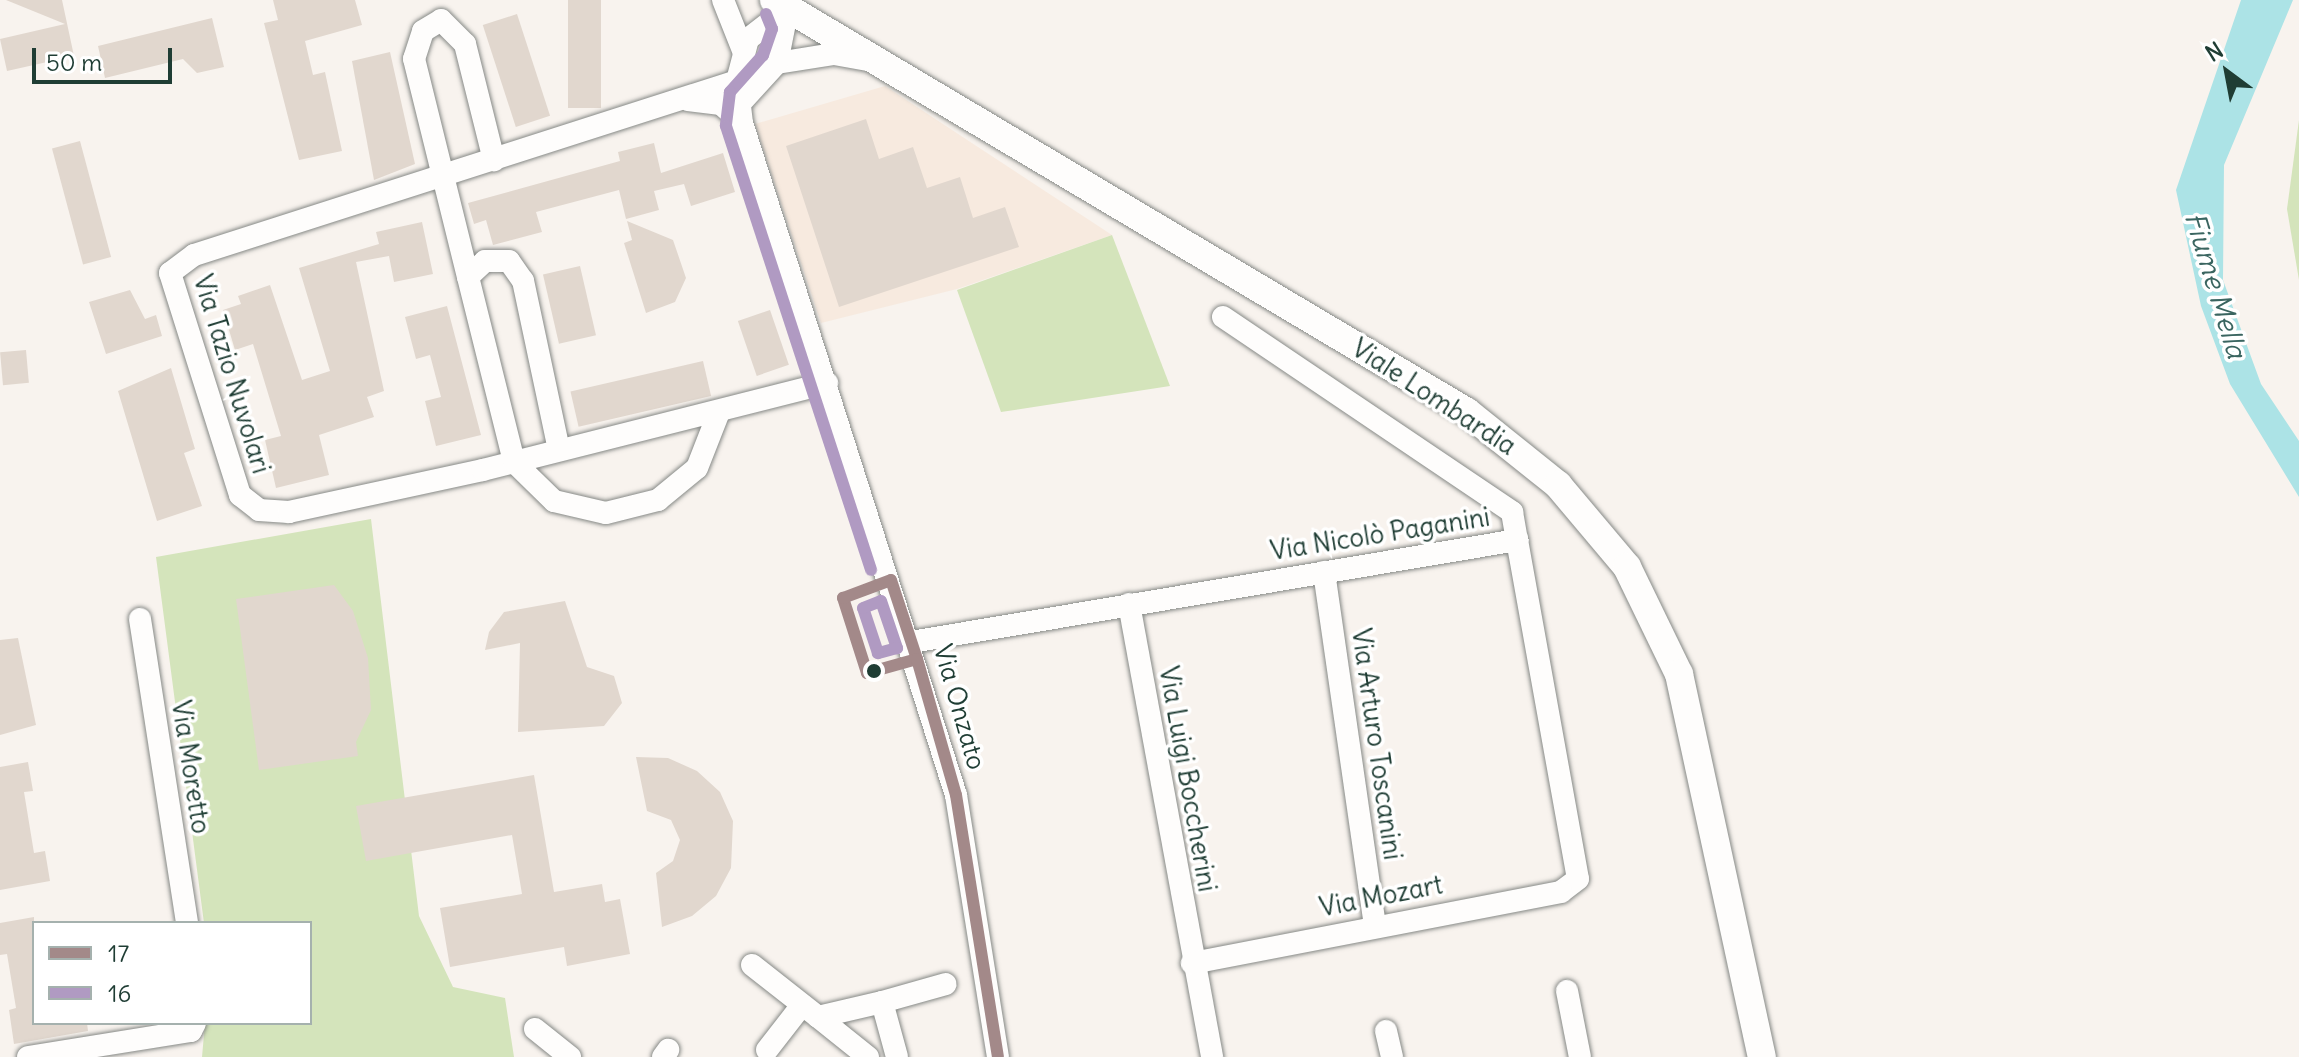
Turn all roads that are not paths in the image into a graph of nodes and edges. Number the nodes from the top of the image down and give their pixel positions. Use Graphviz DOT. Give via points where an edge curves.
graph roads {
  1 [pos="723,0"];
  2 [pos="781,4"];
  3 [pos="744,53"];
  4 [pos="877,61"];
  5 [pos="777,63"];
  6 [pos="740,90"];
  7 [pos="687,100"];
  8 [pos="742,123"];
  9 [pos="494,160"];
  10 [pos="443,176"];
  11 [pos="468,277"];
  12 [pos="1223,317"];
  13 [pos="827,383"];
  14 [pos="719,412"];
  15 [pos="559,450"];
  16 [pos="514,462"];
  17 [pos="1517,540"];
  18 [pos="1324,572"];
  19 [pos="1129,604"];
  20 [pos="140,619"];
  21 [pos="911,642"];
  22 [pos="1578,879"];
  23 [pos="187,921"];
  24 [pos="1375,925"];
  25 [pos="1192,963"];
  26 [pos="752,965"];
  27 [pos="946,984"];
  28 [pos="1567,991"];
  29 [pos="882,1002"];
  30 [pos="810,1011"];
  31 [pos="194,1025"];
  32 [pos="535,1029"];
  33 [pos="1386,1031"];
  34 [pos="767,1050"];
  35 [pos="28,1057"];
  36 [pos="570,1057"];
  37 [pos="868,1057"];
  38 [pos="897,1057"];
  39 [pos="998,1057"];
  40 [pos="1212,1057"];
  41 [pos="1392,1057"];
  42 [pos="1580,1057"];
  43 [pos="1762,1057"];
  1 -- 3 [label="street"];
  2 -- 3 [label="street" via="748,39"];
  2 -- 4 [label="street, Viale Lombardia"];
  2 -- 5 [label="street"];
  3 -- 6 [label="street"];
  4 -- 5 [label="street" via="834,54"];
  4 -- 43 [label="street, Viale Lombardia" via="1467,412 1547,475 1596,527 1645,600 1679,674"];
  5 -- 6 [label="street"];
  6 -- 7 [label="street, Via Tazio Nuvolari"];
  6 -- 8 [label="street"];
  7 -- 8 [label="street" via="721,104"];
  7 -- 9 [label="street, Via Tazio Nuvolari"];
  8 -- 13 [label="street, Via Onzato"];
  9 -- 10 [label="street, Via Tazio Nuvolari"];
  9 -- 10 [label="street" via="465,44 441,20 423,31 414,59"];
  10 -- 11 [label="street"];
  10 -- 16 [label="street, Via Tazio Nuvolari" via="194,255 170,273 240,495 259,510 289,512"];
  11 -- 15 [label="street" via="485,261 509,261 523,281"];
  11 -- 16 [label="street"];
  12 -- 17 [label="street" via="1512,512"];
  13 -- 14 [label="street, Via Tazio Nuvolari"];
  13 -- 21 [label="street, Via Onzato"];
  14 -- 15 [label="street, Via Tazio Nuvolari"];
  14 -- 16 [label="street" via="697,468 658,500 606,513 554,501"];
  15 -- 16 [label="street, Via Tazio Nuvolari"];
  17 -- 18 [label="street, Via Nicolò Paganini"];
  17 -- 22 [label="street, Via Nicolò Paganini"];
  18 -- 19 [label="street, Via Nicolò Paganini"];
  18 -- 24 [label="street, Via Arturo Toscanini"];
  19 -- 21 [label="street, Via Nicolò Paganini"];
  19 -- 25 [label="street, Via Luigi Boccherini"];
  20 -- 23 [label="street, Via Moretto"];
  21 -- 39 [label="street, Via Onzato" via="956,795"];
  22 -- 24 [label="street, Via Mozart" via="1561,892"];
  24 -- 25 [label="street, Via Mozart"];
  25 -- 40 [label="street, Via Luigi Boccherini"];
  26 -- 30 [label="street"];
  27 -- 29 [label="street"];
  28 -- 42 [label="street"];
  29 -- 30 [label="street"];
  29 -- 38 [label="street"];
  30 -- 34 [label="street"];
  30 -- 37 [label="street"];
  31 -- 35 [label="street" via="191,1031"];
  32 -- 36 [label="street"];
  33 -- 41 [label="street"];
}
